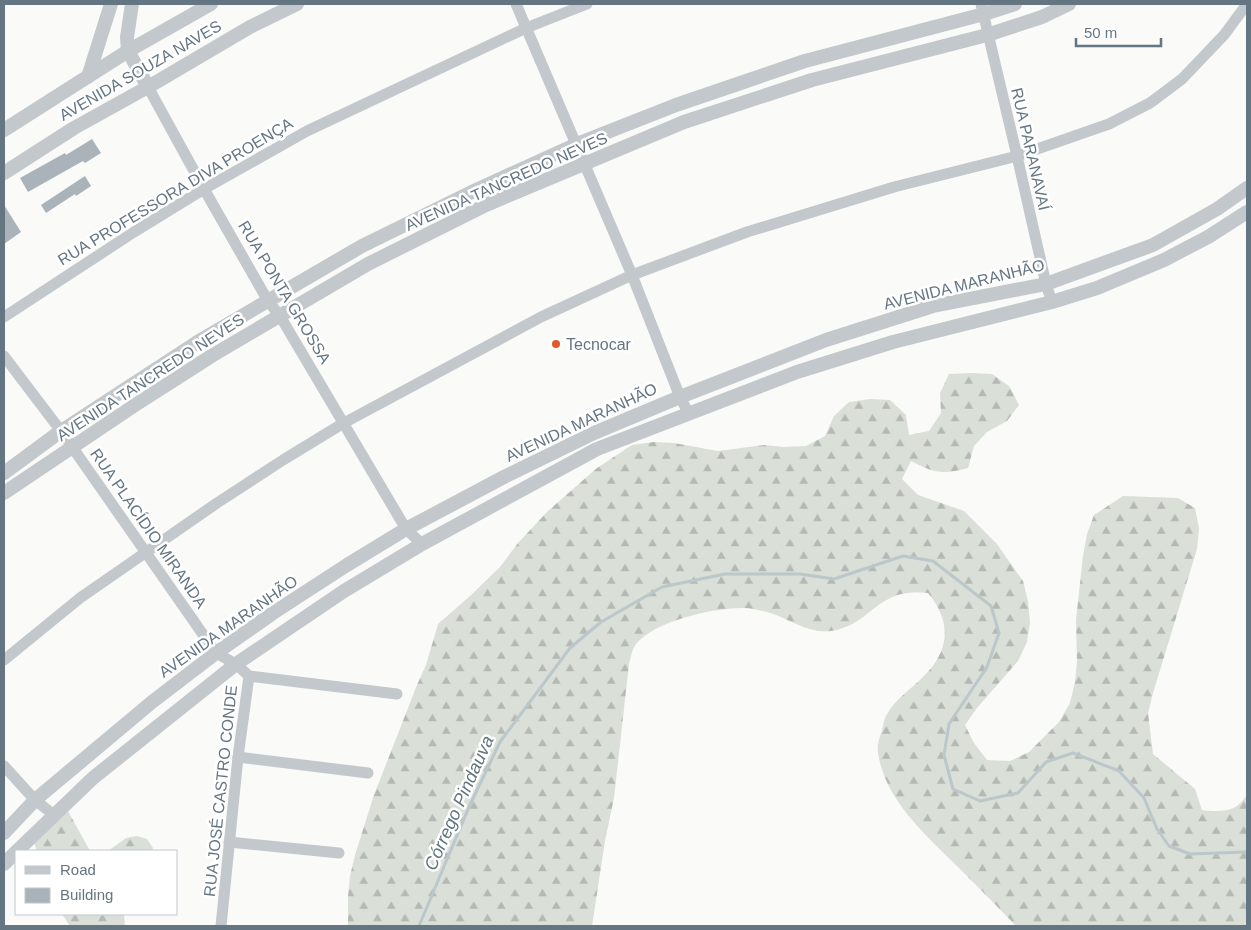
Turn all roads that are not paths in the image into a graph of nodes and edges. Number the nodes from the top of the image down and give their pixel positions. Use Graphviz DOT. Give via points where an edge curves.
graph roads {
  1 [pos="111,4"];
  2 [pos="132,4"];
  3 [pos="210,4"];
  4 [pos="297,4"];
  5 [pos="516,4"];
  6 [pos="587,4"];
  7 [pos="1015,4"];
  8 [pos="1069,4"];
  9 [pos="1247,4"];
  10 [pos="982,9"];
  11 [pos="526,28"];
  12 [pos="987,35"];
  13 [pos="128,51"];
  14 [pos="88,77"];
  15 [pos="148,87"];
  16 [pos="4,130"];
  17 [pos="577,144"];
  18 [pos="1017,156"];
  19 [pos="586,164"];
  20 [pos="4,173"];
  21 [pos="1247,188"];
  22 [pos="204,190"];
  23 [pos="1247,212"];
  24 [pos="632,275"];
  25 [pos="1046,284"];
  26 [pos="268,301"];
  27 [pos="1052,302"];
  28 [pos="280,316"];
  29 [pos="4,317"];
  30 [pos="4,356"];
  31 [pos="680,397"];
  32 [pos="689,414"];
  33 [pos="342,424"];
  34 [pos="61,431"];
  35 [pos="73,447"];
  36 [pos="4,473"];
  37 [pos="4,493"];
  38 [pos="406,529"];
  39 [pos="422,544"];
  40 [pos="144,552"];
  41 [pos="216,653"];
  42 [pos="4,660"];
  43 [pos="236,664"];
  44 [pos="249,676"];
  45 [pos="397,694"];
  46 [pos="238,757"];
  47 [pos="4,766"];
  48 [pos="368,774"];
  49 [pos="36,800"];
  50 [pos="54,815"];
  51 [pos="4,832"];
  52 [pos="229,842"];
  53 [pos="18,850"];
  54 [pos="340,852"];
  55 [pos="15,853"];
  56 [pos="4,864"];
  57 [pos="221,926"];
  58 [pos="227,926"];
  1 -- 14 [label="street"];
  2 -- 13 [label="street"];
  3 -- 13 [label="street, AVENIDA SOUZA NAVES"];
  4 -- 15 [label="street, AVENIDA SOUZA NAVES" via="250,27"];
  5 -- 11 [label="street"];
  6 -- 11 [label="street, RUA PROFESSORA DIVA PROENÇA"];
  7 -- 10 [label="street, AVENIDA TANCREDO NEVES"];
  8 -- 12 [label="street, AVENIDA TANCREDO NEVES" via="1042,18"];
  9 -- 18 [label="street" via="1224,35 1182,79 1150,103 1109,124"];
  10 -- 12 [label="street, RUA PARANAVAÍ"];
  10 -- 17 [label="street, AVENIDA TANCREDO NEVES" via="805,62 676,105"];
  11 -- 17 [label="street"];
  11 -- 22 [label="street, RUA PROFESSORA DIVA PROENÇA" via="307,131"];
  12 -- 18 [label="street, RUA PARANAVAÍ"];
  12 -- 19 [label="street, AVENIDA TANCREDO NEVES" via="812,80 684,122"];
  13 -- 14 [label="street, AVENIDA SOUZA NAVES"];
  13 -- 15 [label="street, RUA PONTA GROSSA"];
  14 -- 16 [label="street, AVENIDA SOUZA NAVES"];
  15 -- 20 [label="street, AVENIDA SOUZA NAVES" via="74,128"];
  15 -- 22 [label="street, RUA PONTA GROSSA"];
  17 -- 19 [label="street"];
  17 -- 26 [label="street, AVENIDA TANCREDO NEVES" via="362,246"];
  18 -- 24 [label="street" via="894,187 747,232"];
  18 -- 25 [label="street, RUA PARANAVAÍ"];
  19 -- 24 [label="street"];
  19 -- 28 [label="street, AVENIDA TANCREDO NEVES" via="486,206 368,264"];
  21 -- 25 [label="street, AVENIDA MARANHÃO" via="1153,245"];
  22 -- 26 [label="street, RUA PONTA GROSSA"];
  22 -- 29 [label="street, RUA PROFESSORA DIVA PROENÇA" via="73,270"];
  23 -- 27 [label="street, AVENIDA MARANHÃO" via="1164,260 1098,288"];
  24 -- 31 [label="street"];
  24 -- 33 [label="street" via="541,317"];
  25 -- 27 [label="street, RUA PARANAVAÍ"];
  25 -- 31 [label="street, AVENIDA MARANHÃO" via="924,309 826,340"];
  26 -- 28 [label="street, RUA PONTA GROSSA"];
  26 -- 34 [label="street, AVENIDA TANCREDO NEVES" via="199,341"];
  27 -- 32 [label="street, AVENIDA MARANHÃO" via="893,342 797,372"];
  28 -- 33 [label="street, RUA PONTA GROSSA"];
  28 -- 35 [label="street, AVENIDA TANCREDO NEVES" via="213,355"];
  30 -- 34 [label="street, RUA PLACÍDIO MIRANDA"];
  31 -- 32 [label="street"];
  31 -- 38 [label="street, AVENIDA MARANHÃO" via="594,432"];
  32 -- 39 [label="street, AVENIDA MARANHÃO" via="597,449"];
  33 -- 38 [label="street, RUA PONTA GROSSA"];
  33 -- 40 [label="street"];
  34 -- 35 [label="street, RUA PLACÍDIO MIRANDA"];
  34 -- 36 [label="street, AVENIDA TANCREDO NEVES"];
  35 -- 37 [label="street, AVENIDA TANCREDO NEVES"];
  35 -- 40 [label="street, RUA PLACÍDIO MIRANDA"];
  38 -- 39 [label="street, RUA PONTA GROSSA"];
  38 -- 41 [label="street, AVENIDA MARANHÃO"];
  39 -- 43 [label="street, AVENIDA MARANHÃO" via="344,591"];
  40 -- 41 [label="street, RUA PLACÍDIO MIRANDA"];
  40 -- 42 [label="street" via="80,598"];
  41 -- 43 [label="street, RUA PLACÍDIO MIRANDA"];
  41 -- 49 [label="street, AVENIDA MARANHÃO" via="152,702"];
  43 -- 44 [label="street, RUA JOSÉ CASTRO CONDE"];
  43 -- 50 [label="street, AVENIDA MARANHÃO" via="93,778"];
  44 -- 45 [label="street"];
  44 -- 46 [label="street, RUA JOSÉ CASTRO CONDE"];
  46 -- 48 [label="street"];
  46 -- 52 [label="street, RUA JOSÉ CASTRO CONDE"];
  47 -- 49 [label="street"];
  49 -- 50 [label="street"];
  49 -- 51 [label="street, AVENIDA MARANHÃO"];
  50 -- 53 [label="street, AVENIDA MARANHÃO"];
  52 -- 54 [label="street"];
  52 -- 57 [label="street, RUA JOSÉ CASTRO CONDE"];
  55 -- 56 [label="street, AVENIDA MARANHÃO"];
  57 -- 58 [label="street"];
}
